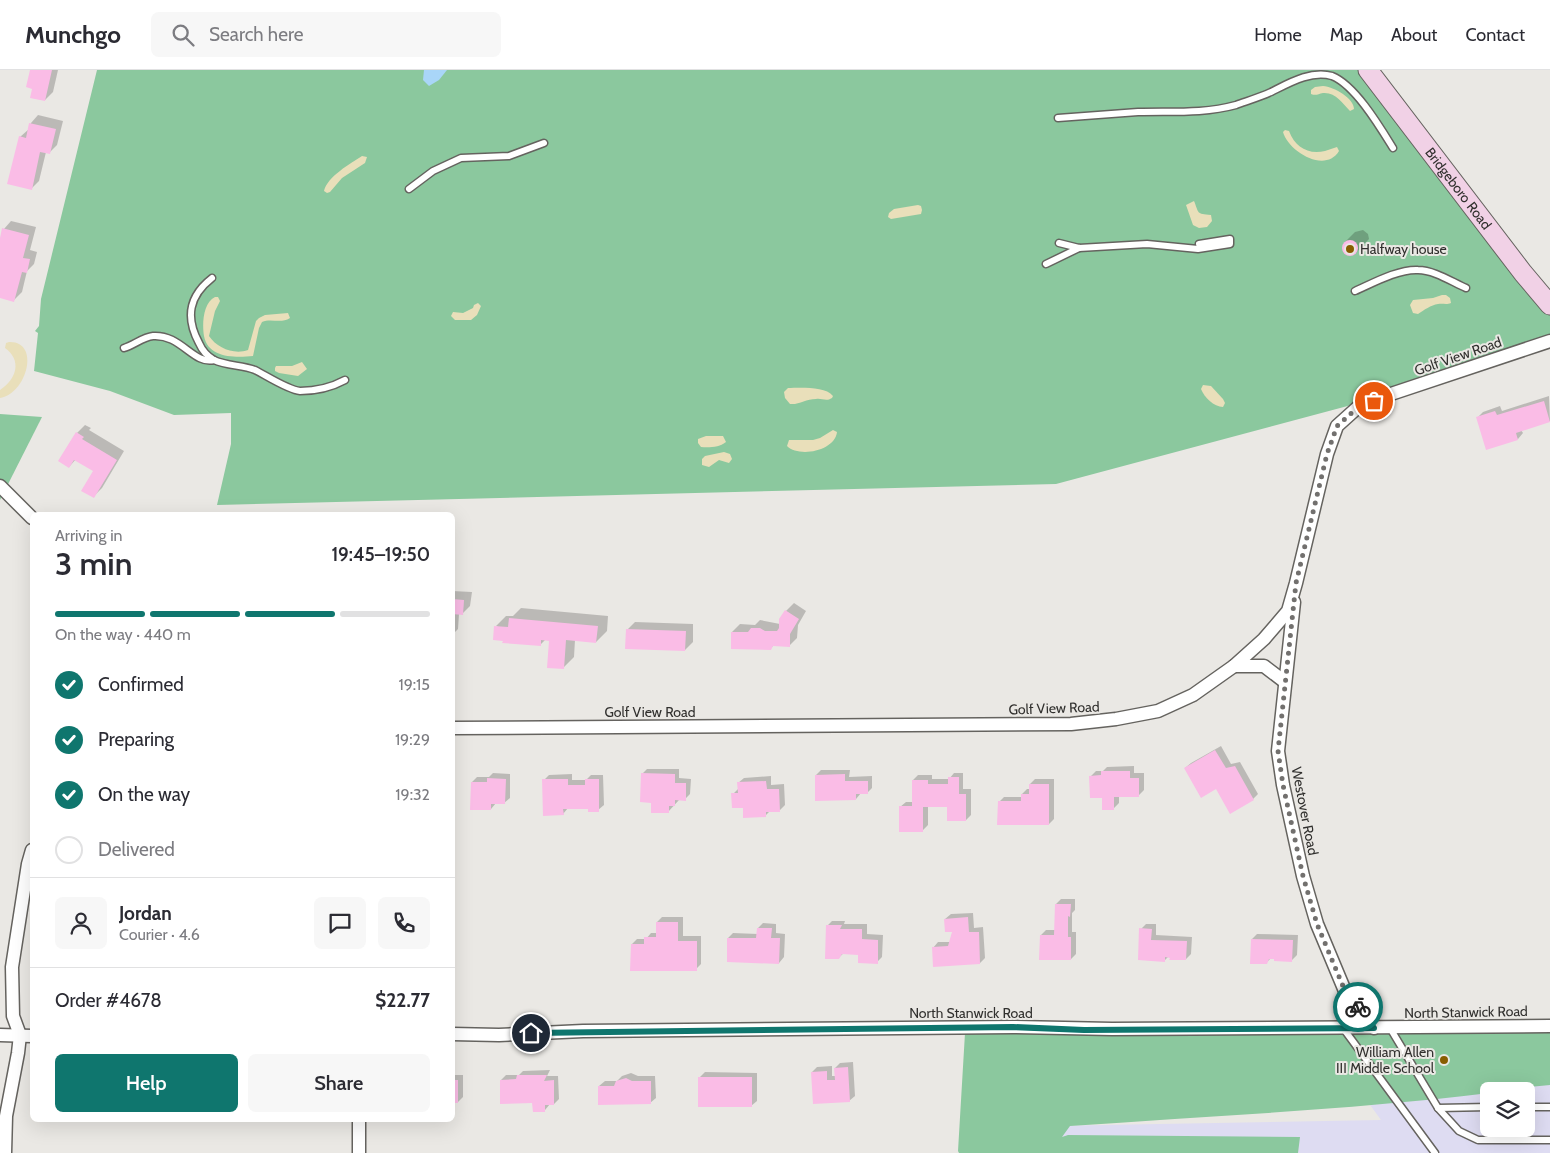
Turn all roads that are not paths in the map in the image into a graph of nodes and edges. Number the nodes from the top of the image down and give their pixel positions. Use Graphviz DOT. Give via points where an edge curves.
graph roads {
  1 [pos="1368,70"];
  2 [pos="1058,118"];
  3 [pos="544,143"];
  4 [pos="1393,148"];
  5 [pos="410,188"];
  6 [pos="1059,244"];
  7 [pos="1200,244"];
  8 [pos="1079,248"];
  9 [pos="1046,264"];
  10 [pos="212,278"];
  11 [pos="1466,288"];
  12 [pos="1355,291"];
  13 [pos="1550,306"];
  14 [pos="1550,341"];
  15 [pos="124,348"];
  16 [pos="214,360"];
  17 [pos="345,380"];
  18 [pos="0,486"];
  19 [pos="30,516"];
  20 [pos="1296,583"];
  21 [pos="1234,666"];
  22 [pos="1285,682"];
  23 [pos="455,728"];
  24 [pos="30,857"];
  25 [pos="1550,1026"];
  26 [pos="1344,1028"];
  27 [pos="1374,1028"];
  28 [pos="1390,1028"];
  29 [pos="455,1034"];
  30 [pos="0,1035"];
  31 [pos="26,1036"];
  32 [pos="1535,1107"];
  33 [pos="1550,1107"];
  34 [pos="1438,1108"];
  35 [pos="1480,1108"];
  36 [pos="359,1122"];
  37 [pos="1550,1140"];
  38 [pos="5,1153"];
  39 [pos="359,1153"];
  40 [pos="1435,1153"];
  1 -- 13 [label="main road, Bridgeboro Road"];
  2 -- 4 [label="lane" via="1208,111 1241,103 1299,78 1322,75 1331,76 1349,87"];
  3 -- 5 [label="lane" via="509,156 461,158 433,171"];
  6 -- 8 [label="lane"];
  7 -- 8 [label="lane" via="1230,239 1230,244 1198,249 1147,244"];
  8 -- 9 [label="lane"];
  10 -- 16 [label="lane" via="197,292 190,313 198,341"];
  11 -- 12 [label="lane" via="1419,270 1393,275"];
  14 -- 20 [label="street, Golf View Road" via="1385,396 1357,408 1337,426 1327,454"];
  15 -- 16 [label="lane" via="152,336 161,336 178,342 201,360"];
  16 -- 17 [label="lane" via="254,370 299,391 321,389"];
  18 -- 19 [label="street"];
  20 -- 21 [label="street, Golf View Road" via="1288,611"];
  20 -- 22 [label="street, Westover Road"];
  21 -- 22 [label="street" via="1264,666"];
  21 -- 23 [label="street, Golf View Road" via="1193,695 1158,711 1116,720 1071,724"];
  22 -- 27 [label="street, Westover Road" via="1278,751 1303,876 1317,924 1345,991"];
  24 -- 31 [label="street" via="12,967 13,1016"];
  25 -- 28 [label="street, North Stanwick Road"];
  26 -- 27 [label="street, North Stanwick Road"];
  26 -- 29 [label="street, North Stanwick Road" via="1084,1030 1013,1027"];
  26 -- 40 [label="lane"];
  27 -- 28 [label="street, North Stanwick Road"];
  28 -- 34 [label="lane"];
  30 -- 31 [label="street"];
  31 -- 38 [label="street" via="18,1053 6,1116"];
  32 -- 33 [label="lane"];
  34 -- 35 [label="lane"];
  34 -- 37 [label="lane" via="1459,1131 1478,1140"];
  36 -- 39 [label="street"];
}
